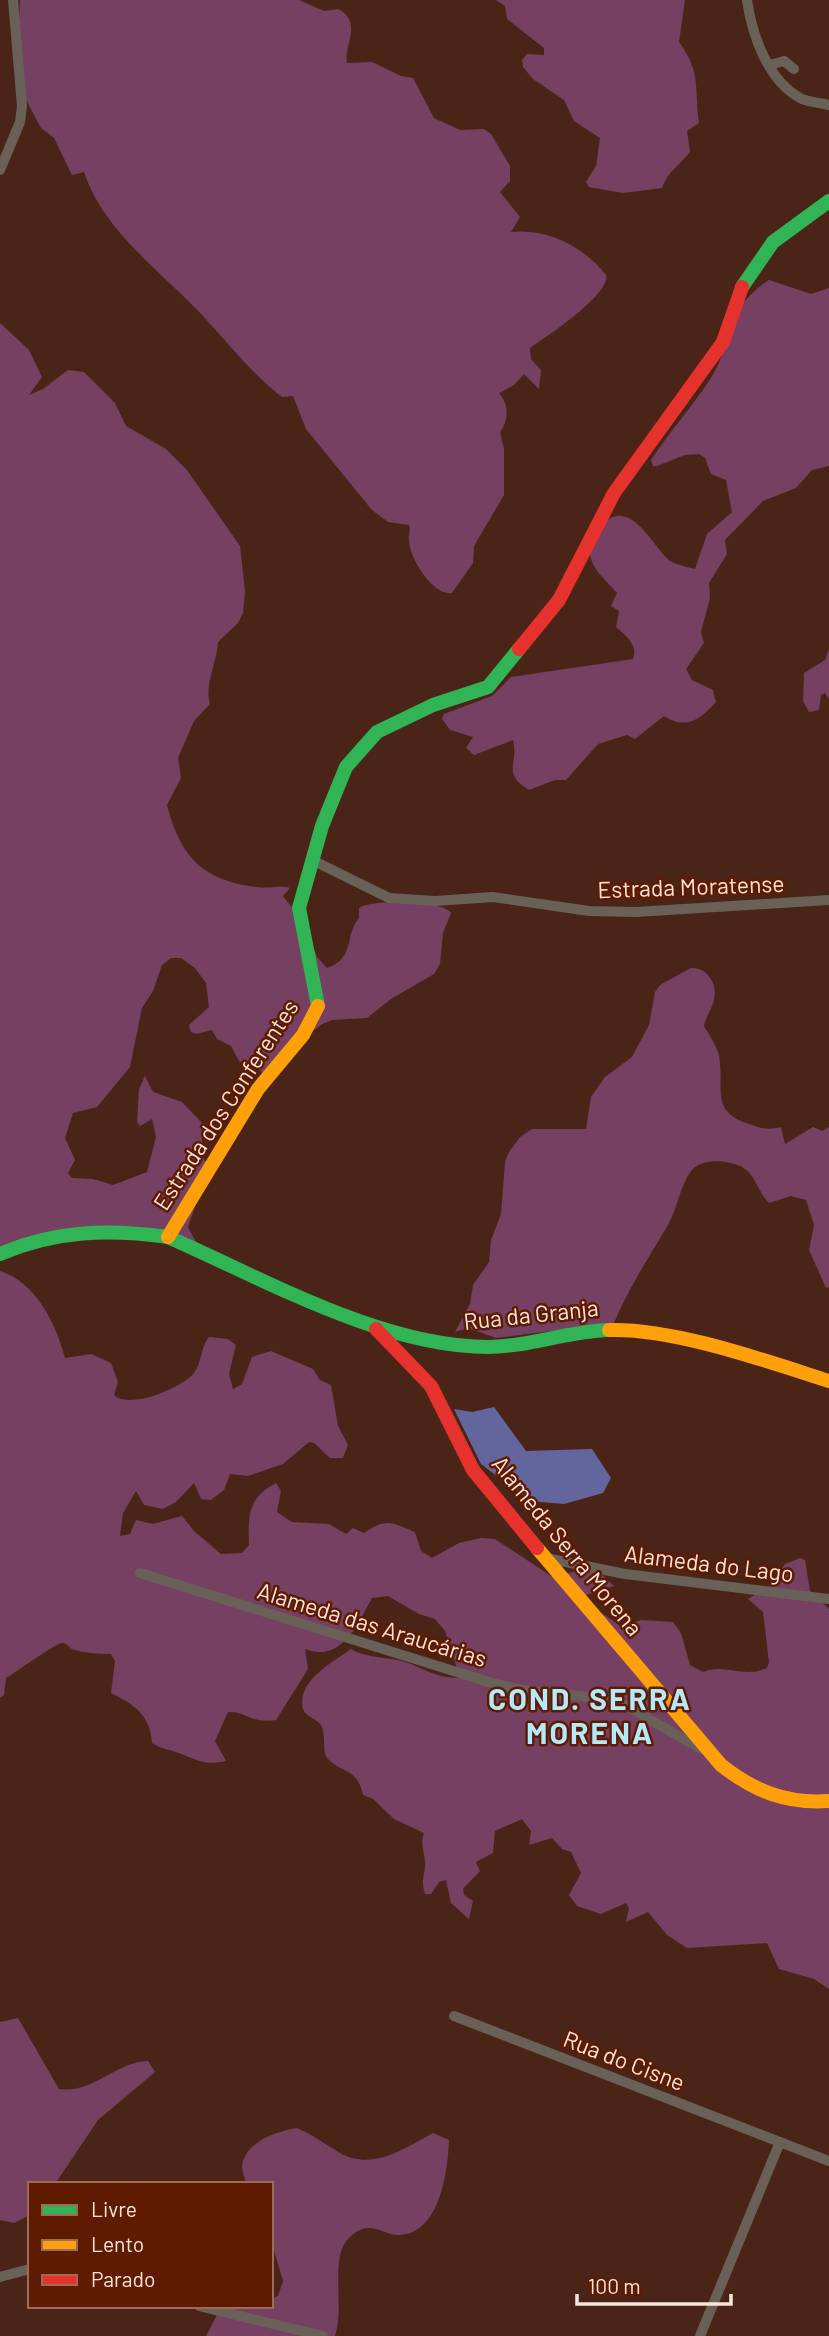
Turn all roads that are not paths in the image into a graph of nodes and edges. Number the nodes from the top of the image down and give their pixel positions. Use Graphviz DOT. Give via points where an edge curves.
graph roads {
  1 [pos="13,0"];
  2 [pos="747,0"];
  3 [pos="770,65"];
  4 [pos="794,69"];
  5 [pos="829,104"];
  6 [pos="0,170"];
  7 [pos="829,201"];
  8 [pos="312,860"];
  9 [pos="829,900"];
  10 [pos="168,1237"];
  11 [pos="0,1254"];
  12 [pos="375,1328"];
  13 [pos="829,1381"];
  14 [pos="542,1557"];
  15 [pos="141,1573"];
  16 [pos="829,1599"];
  17 [pos="708,1753"];
  18 [pos="829,1801"];
  19 [pos="454,2016"];
  20 [pos="780,2142"];
  21 [pos="829,2161"];
  22 [pos="28,2270"];
  23 [pos="0,2277"];
  24 [pos="207,2308"];
  25 [pos="323,2336"];
  26 [pos="700,2336"];
  1 -- 6 [label="street" via="22,106"];
  2 -- 3 [label="street" via="753,30"];
  3 -- 4 [label="street" via="784,61"];
  3 -- 5 [label="street" via="788,89 804,100"];
  7 -- 8 [label="street, Estrada dos Conferentes" via="773,242 740,290 723,342 614,493 559,600 488,687 433,705 377,732 345,767"];
  8 -- 9 [label="street, Estrada Moratense" via="389,898 493,897 589,911 636,912"];
  8 -- 10 [label="street, Estrada dos Conferentes" via="299,908 319,1003 303,1035 258,1089"];
  10 -- 11 [label="street, Rua da Granja" via="85,1229 43,1237"];
  10 -- 12 [label="street, Rua da Granja"];
  12 -- 13 [label="street, Rua da Granja" via="466,1348 630,1329 741,1353"];
  12 -- 14 [label="street, Alameda Serra Morena" via="431,1386 473,1470"];
  14 -- 16 [label="street, Alameda do Lago" via="625,1574"];
  14 -- 17 [label="street, Alameda Serra Morena"];
  15 -- 17 [label="street, Alameda das Araucárias" via="492,1683 608,1699"];
  17 -- 18 [label="street, Alameda Serra Morena" via="741,1783 760,1793 797,1802"];
  19 -- 20 [label="street, Rua do Cisne"];
  20 -- 21 [label="street, Rua do Cisne"];
  20 -- 26 [label="street"];
  22 -- 23 [label="street"];
  24 -- 25 [label="street"];
}
